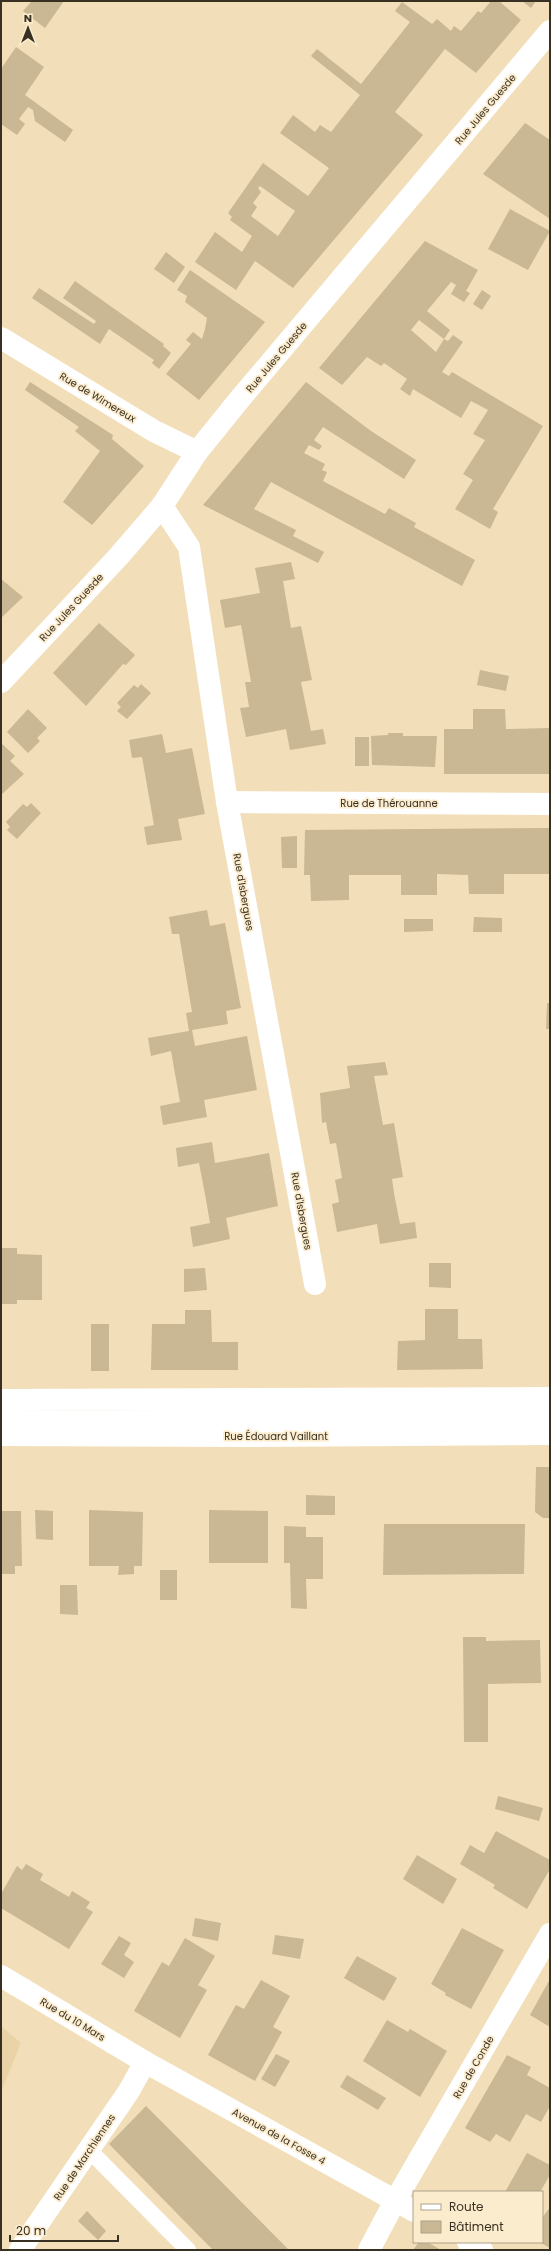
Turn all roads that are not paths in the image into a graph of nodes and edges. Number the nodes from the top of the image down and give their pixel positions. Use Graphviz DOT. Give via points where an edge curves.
graph roads {
  1 [pos="550,31"];
  2 [pos="1,338"];
  3 [pos="197,452"];
  4 [pos="162,506"];
  5 [pos="1,682"];
  6 [pos="227,802"];
  7 [pos="550,804"];
  8 [pos="315,1284"];
  9 [pos="550,1398"];
  10 [pos="1,1400"];
  11 [pos="550,1416"];
  12 [pos="1,1419"];
  13 [pos="550,1434"];
  14 [pos="1,1435"];
  15 [pos="550,1934"];
  16 [pos="1,1976"];
  17 [pos="145,2062"];
  18 [pos="89,2150"];
  19 [pos="405,2206"];
  20 [pos="470,2243"];
  21 [pos="20,2250"];
  22 [pos="188,2250"];
  23 [pos="369,2250"];
  24 [pos="482,2250"];
  1 -- 3 [label="street, Rue Jules Guesde"];
  2 -- 3 [label="street, Rue de Wimereux" via="154,431"];
  3 -- 4 [label="street, Rue Jules Guesde"];
  4 -- 5 [label="street, Rue Jules Guesde" via="119,556"];
  4 -- 6 [label="street, Rue d'Isbergues" via="189,547"];
  6 -- 7 [label="street, Rue de Thérouanne"];
  6 -- 8 [label="street, Rue d'Isbergues"];
  9 -- 10 [label="street"];
  11 -- 12 [label="lane"];
  13 -- 14 [label="street, Rue Édouard Vaillant"];
  15 -- 19 [label="street, Rue de Conde"];
  16 -- 17 [label="street, Rue du 10 Mars"];
  17 -- 18 [label="street, Rue de Marchiennes" via="129,2091"];
  17 -- 19 [label="street, Avenue de la Fosse 4"];
  18 -- 21 [label="street, Rue de Marchiennes"];
  18 -- 22 [label="lane"];
  19 -- 23 [label="street"];
  20 -- 24 [label="street"];
}
